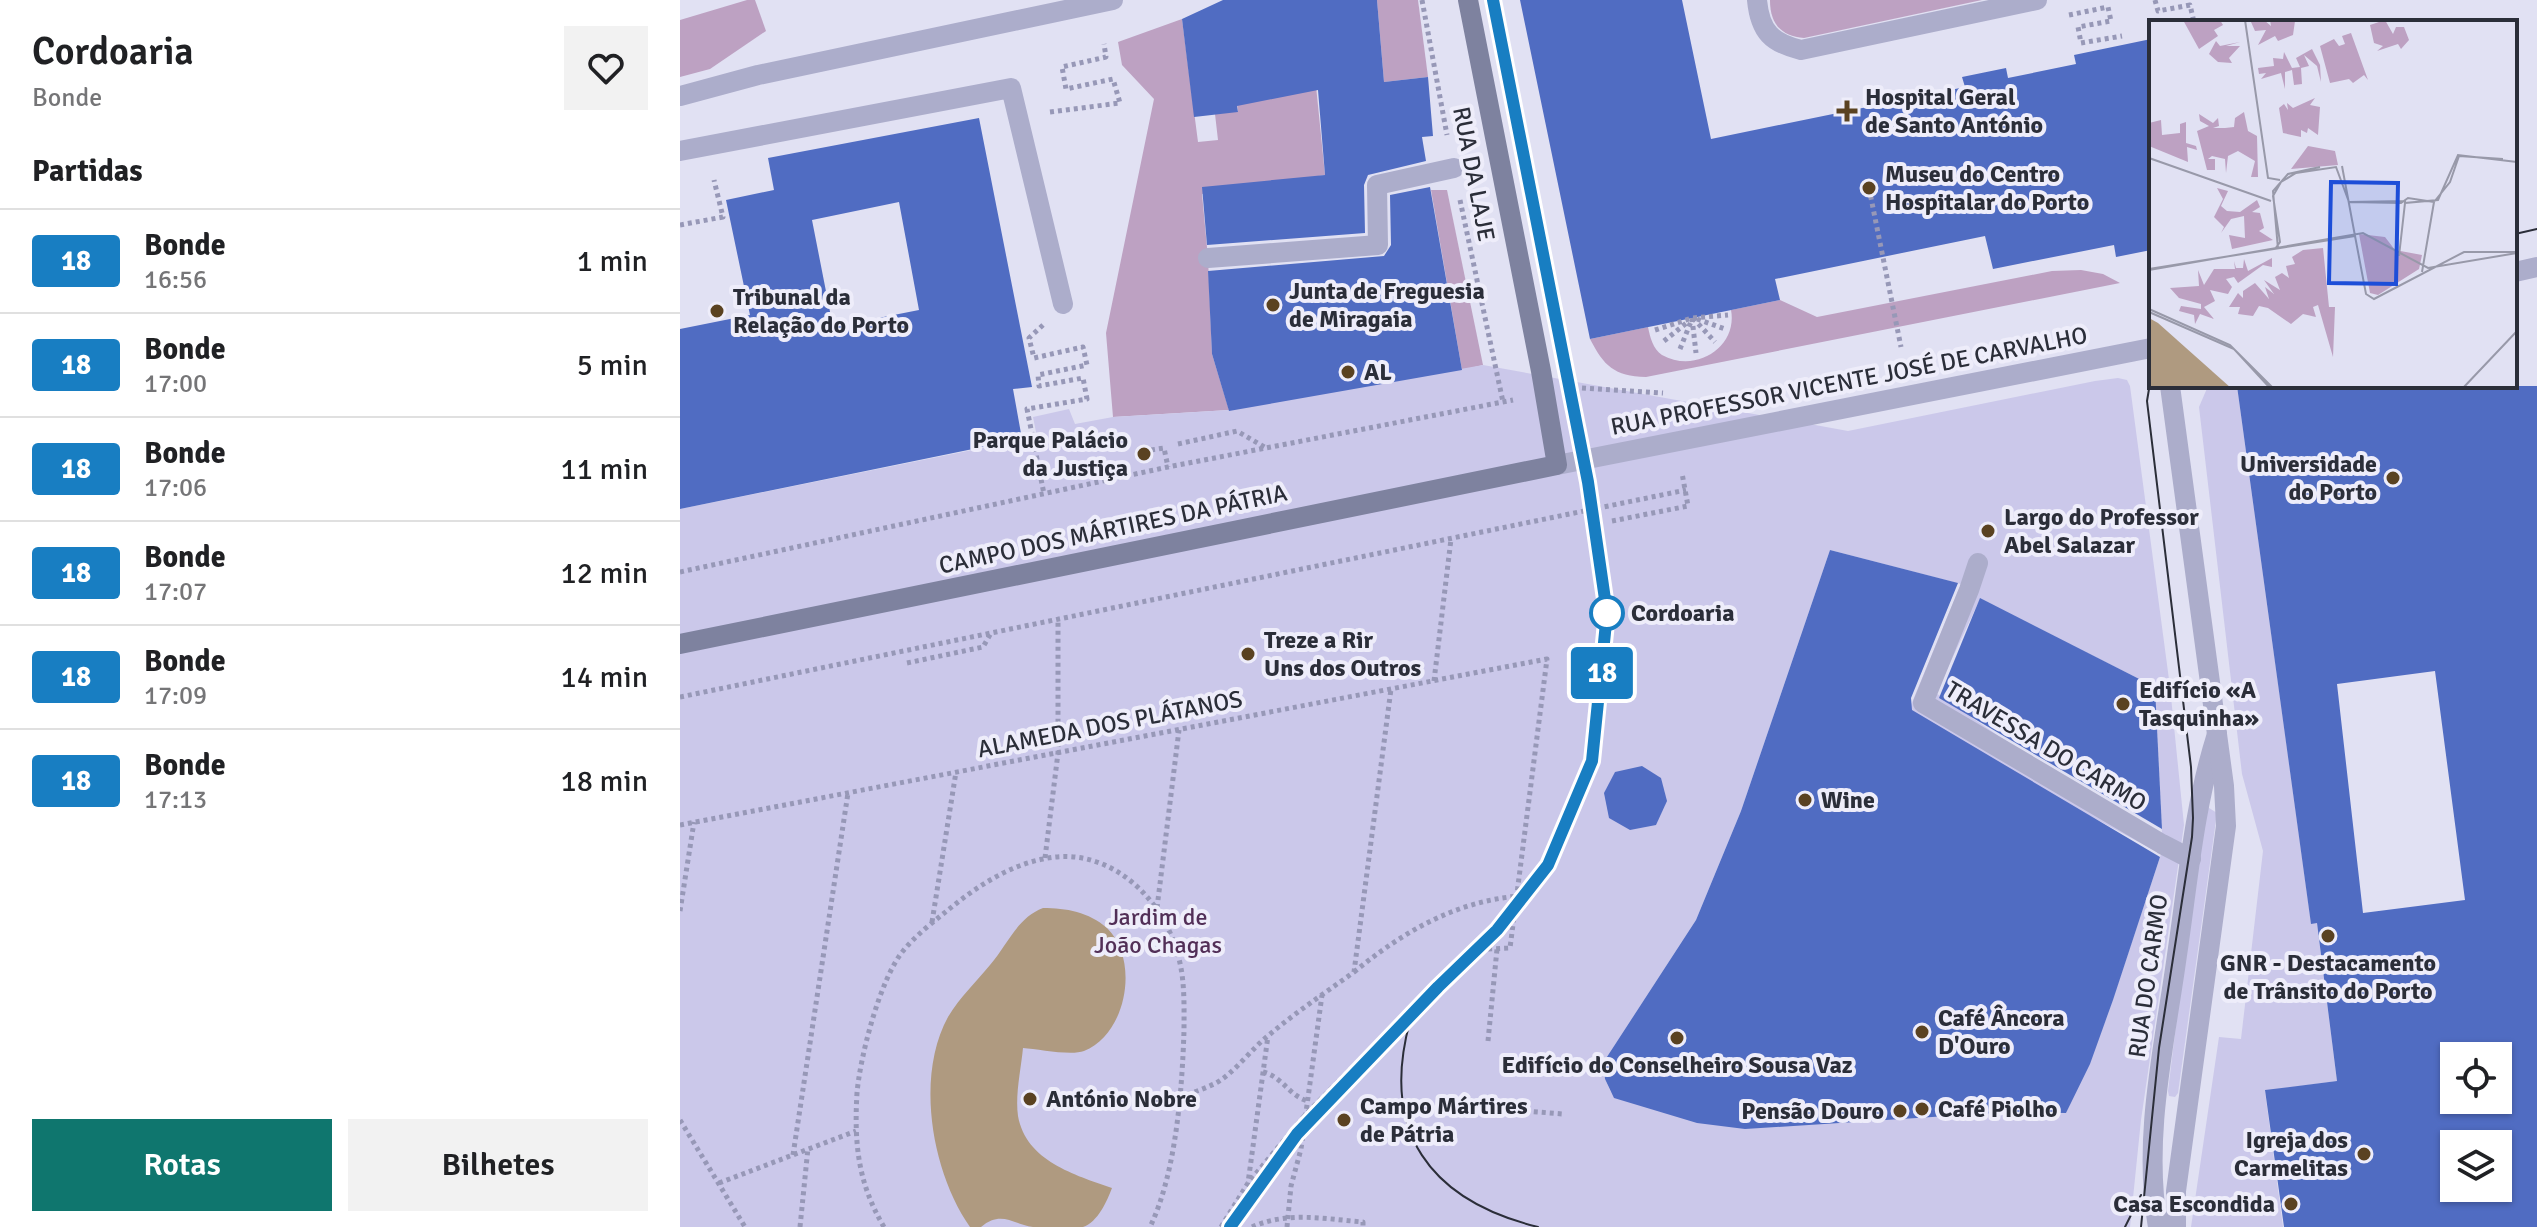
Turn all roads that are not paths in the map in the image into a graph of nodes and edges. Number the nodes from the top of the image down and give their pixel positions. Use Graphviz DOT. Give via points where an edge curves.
graph roads {
  1 [pos="1113,0"];
  2 [pos="1468,0"];
  3 [pos="1757,0"];
  4 [pos="2037,0"];
  5 [pos="680,96"];
  6 [pos="680,151"];
  7 [pos="1454,168"];
  8 [pos="1208,258"];
  9 [pos="2537,267"];
  10 [pos="2517,272"];
  11 [pos="1063,304"];
  12 [pos="2149,348"];
  13 [pos="2170,388"];
  14 [pos="1557,465"];
  15 [pos="1978,563"];
  16 [pos="680,644"];
  17 [pos="2217,734"];
  18 [pos="2191,859"];
  19 [pos="2158,1227"];
  20 [pos="2176,1227"];
  1 -- 5 [label="street"];
  2 -- 14 [label="main road"];
  3 -- 4 [label="street" via="1767,33 1778,45 1801,50"];
  6 -- 11 [label="street" via="1011,88"];
  7 -- 8 [label="street" via="1377,185 1378,245"];
  9 -- 10 [label="street"];
  12 -- 14 [label="street, RUA PROFESSOR VICENTE JOSÉ DE CARVALHO"];
  13 -- 17 [label="street, RUA DO CARMO"];
  14 -- 16 [label="main road, CAMPO DOS MÁRTIRES DA PÁTRIA"];
  15 -- 18 [label="street, TRAVESSA DO CARMO" via="1923,703"];
  17 -- 18 [label="street, RUA DO CARMO" via="2200,792"];
  17 -- 20 [label="street, RUA DO CARMO" via="2226,826 2176,1191"];
  18 -- 19 [label="street, RUA DO CARMO" via="2155,1120"];
}
